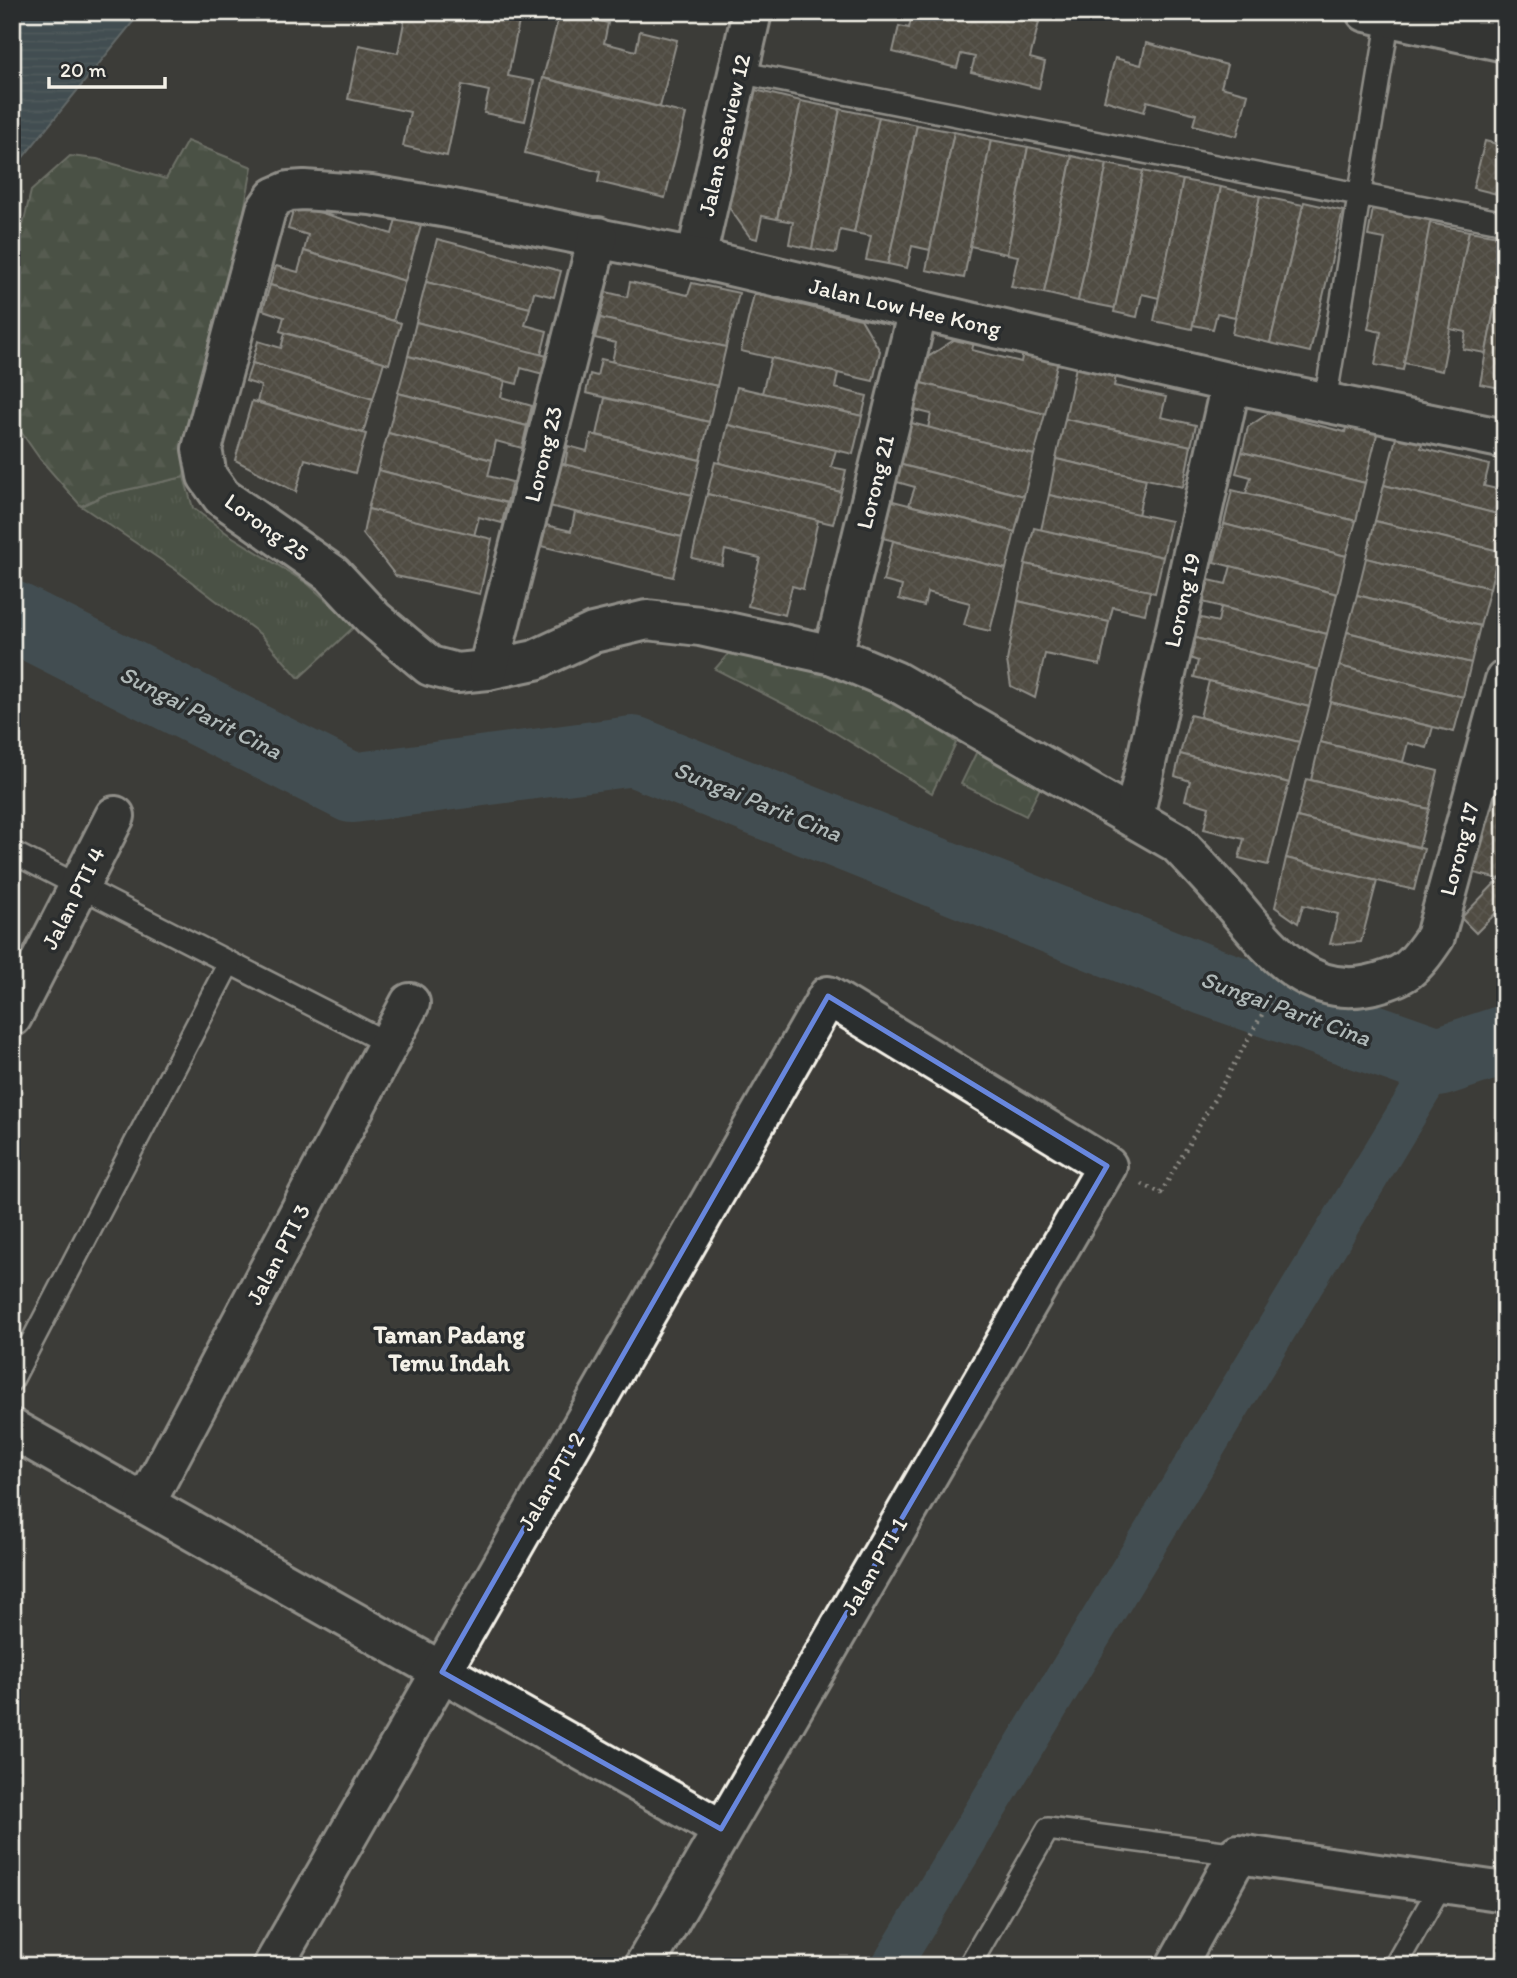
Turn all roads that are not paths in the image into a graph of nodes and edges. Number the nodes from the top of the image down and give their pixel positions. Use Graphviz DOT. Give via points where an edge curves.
graph roads {
  1 [pos="752,12"];
  2 [pos="1378,15"];
  3 [pos="1505,42"];
  4 [pos="738,72"];
  5 [pos="303,190"];
  6 [pos="1360,195"];
  7 [pos="1505,223"];
  8 [pos="598,237"];
  9 [pos="696,258"];
  10 [pos="918,310"];
  11 [pos="1231,383"];
  12 [pos="1325,402"];
  13 [pos="1505,439"];
  14 [pos="833,655"];
  15 [pos="488,670"];
  16 [pos="1505,680"];
  17 [pos="115,816"];
  18 [pos="1134,817"];
  19 [pos="12,852"];
  20 [pos="79,886"];
  21 [pos="229,963"];
  22 [pos="1282,981"];
  23 [pos="410,1003"];
  24 [pos="12,1017"];
  25 [pos="388,1044"];
  26 [pos="1107,1166"];
  27 [pos="12,1380"];
  28 [pos="12,1429"];
  29 [pos="145,1504"];
  30 [pos="442,1672"];
  31 [pos="721,1829"];
  32 [pos="1238,1854"];
  33 [pos="1442,1883"];
  34 [pos="1505,1892"];
  35 [pos="274,1966"];
  36 [pos="644,1966"];
  37 [pos="969,1966"];
  38 [pos="1176,1966"];
  39 [pos="1395,1966"];
  1 -- 4 [label="street, Jalan Seaview 12"];
  2 -- 3 [label="street"];
  2 -- 6 [label="lane"];
  4 -- 6 [label="lane"];
  4 -- 9 [label="street, Jalan Seaview 12"];
  5 -- 8 [label="street, Jalan Low Hee Kong" via="371,195"];
  5 -- 15 [label="street, Lorong 25" via="275,197 266,209 202,449 207,475 222,497 332,574 374,619 430,667 457,673"];
  6 -- 7 [label="lane"];
  6 -- 12 [label="lane"];
  8 -- 9 [label="street, Jalan Low Hee Kong"];
  8 -- 15 [label="street, Lorong 23"];
  9 -- 10 [label="street, Jalan Low Hee Kong"];
  10 -- 11 [label="street, Jalan Low Hee Kong"];
  10 -- 14 [label="street, Lorong 21"];
  11 -- 12 [label="street, Jalan Low Hee Kong"];
  11 -- 18 [label="street, Lorong 19"];
  12 -- 13 [label="street, Jalan Low Hee Kong"];
  14 -- 15 [label="street, Lorong 25" via="700,626 647,620 593,633 535,660"];
  14 -- 18 [label="street, Lorong 25" via="895,681"];
  16 -- 22 [label="street, Lorong 17" via="1435,937 1417,964 1394,979 1351,989"];
  17 -- 20 [label="street, Jalan PTI 4"];
  18 -- 22 [label="street, Lorong 25" via="1177,843 1209,876 1271,949"];
  19 -- 20 [label="lane"];
  20 -- 21 [label="lane"];
  20 -- 24 [label="street, Jalan PTI 4"];
  21 -- 25 [label="lane"];
  21 -- 27 [label="lane"];
  23 -- 25 [label="street, Jalan PTI 3"];
  25 -- 29 [label="street, Jalan PTI 3"];
  26 -- 30 [label="street, Jalan PTI 2" via="828,996"];
  26 -- 31 [label="street, Jalan PTI 1"];
  28 -- 29 [label="street"];
  29 -- 30 [label="street"];
  30 -- 31 [label="street"];
  30 -- 35 [label="street, Jalan PTI 2"];
  31 -- 36 [label="street, Jalan PTI 1"];
  32 -- 33 [label="street"];
  32 -- 37 [label="lane" via="1048,1829"];
  32 -- 38 [label="street"];
  33 -- 34 [label="street"];
  33 -- 39 [label="lane"];
}
